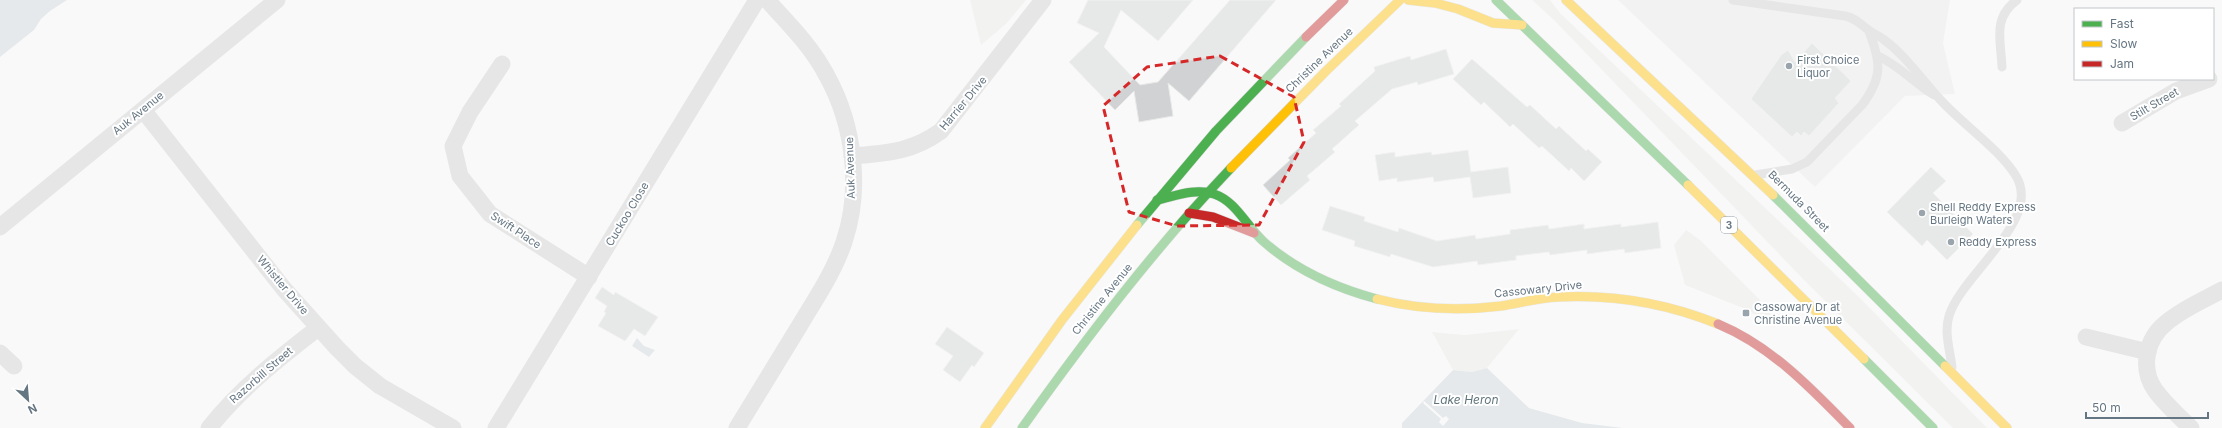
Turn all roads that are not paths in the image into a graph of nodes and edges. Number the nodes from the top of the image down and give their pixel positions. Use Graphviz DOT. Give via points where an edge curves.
graph roads {
  1 [pos="277,0"];
  2 [pos="757,0"];
  3 [pos="767,0"];
  4 [pos="1043,0"];
  5 [pos="1344,0"];
  6 [pos="1400,0"];
  7 [pos="1408,0"];
  8 [pos="1496,0"];
  9 [pos="1566,0"];
  10 [pos="1733,0"];
  11 [pos="2017,0"];
  12 [pos="1522,25"];
  13 [pos="1870,31"];
  14 [pos="1878,56"];
  15 [pos="502,64"];
  16 [pos="2002,67"];
  17 [pos="2206,80"];
  18 [pos="1937,96"];
  19 [pos="143,110"];
  20 [pos="2122,123"];
  21 [pos="852,156"];
  22 [pos="1755,175"];
  23 [pos="1208,192"];
  24 [pos="1157,200"];
  25 [pos="1189,213"];
  26 [pos="0,227"];
  27 [pos="1254,233"];
  28 [pos="589,277"];
  29 [pos="2222,290"];
  30 [pos="318,328"];
  31 [pos="2086,337"];
  32 [pos="1080,346"];
  33 [pos="2148,352"];
  34 [pos="0,353"];
  35 [pos="1061,360"];
  36 [pos="14,366"];
  37 [pos="1952,371"];
  38 [pos="1011,388"];
  39 [pos="1017,400"];
  40 [pos="209,428"];
  41 [pos="453,428"];
  42 [pos="496,428"];
  43 [pos="737,428"];
  44 [pos="984,428"];
  45 [pos="1022,428"];
  46 [pos="1850,428"];
  47 [pos="1934,428"];
  48 [pos="2007,428"];
  49 [pos="2191,428"];
  1 -- 19 [label="street, Auk Avenue"];
  2 -- 28 [label="street, Cuckoo Close"];
  3 -- 21 [label="street, Auk Avenue" via="814,55 827,75 845,118"];
  4 -- 21 [label="street, Harrier Drive" via="941,130 926,142 906,150"];
  5 -- 24 [label="street, Christine Avenue" via="1255,87"];
  6 -- 23 [label="street, Christine Avenue" via="1317,78"];
  7 -- 12 [label="street" via="1458,9 1493,23"];
  8 -- 12 [label="street, 3"];
  9 -- 22 [label="street, Bermuda Street"];
  10 -- 13 [label="lane" via="1845,16 1857,20"];
  11 -- 16 [label="lane" via="2008,6 2000,19"];
  12 -- 47 [label="street, 3"];
  13 -- 14 [label="lane"];
  13 -- 18 [label="lane" via="1890,45"];
  14 -- 18 [label="lane" via="1899,67 1919,86"];
  14 -- 22 [label="lane" via="1878,74 1870,94 1824,146 1799,167"];
  15 -- 28 [label="street, Swift Place" via="470,112 453,146 460,176 490,214"];
  17 -- 20 [label="street, Stilt Street" via="2176,90"];
  18 -- 37 [label="lane" via="2012,170 2020,185 2022,196 2018,216 1957,298 1952,309 1947,325"];
  19 -- 26 [label="street, Auk Avenue"];
  19 -- 30 [label="street, Whistler Drive" via="284,289"];
  21 -- 43 [label="street, Auk Avenue" via="853,190 844,242 830,275"];
  22 -- 37 [label="street, Bermuda Street"];
  23 -- 24 [label="street" via="1189,192"];
  23 -- 25 [label="street, Christine Avenue"];
  23 -- 27 [label="street, Cassowary Drive" via="1223,198 1234,207"];
  24 -- 38 [label="street, Christine Avenue"];
  25 -- 27 [label="street, Cassowary Drive" via="1213,217"];
  25 -- 32 [label="street, Christine Avenue"];
  27 -- 46 [label="street, Cassowary Drive" via="1305,270 1350,291 1389,302 1428,308 1473,308 1539,299 1596,296 1636,299 1682,310 1721,326 1771,354"];
  28 -- 42 [label="street, Cuckoo Close"];
  29 -- 33 [label="street" via="2166,323 2150,343"];
  30 -- 40 [label="street, Razorbill Street" via="235,398"];
  30 -- 41 [label="street, Whistler Drive" via="355,366 380,386"];
  31 -- 33 [label="street"];
  32 -- 35 [label="street"];
  32 -- 45 [label="street, Christine Avenue"];
  33 -- 49 [label="street" via="2147,371 2154,389"];
  34 -- 36 [label="street"];
  37 -- 48 [label="street, Bermuda Street"];
  38 -- 39 [label="street" via="1012,395"];
  38 -- 44 [label="street, Christine Avenue"];
}
